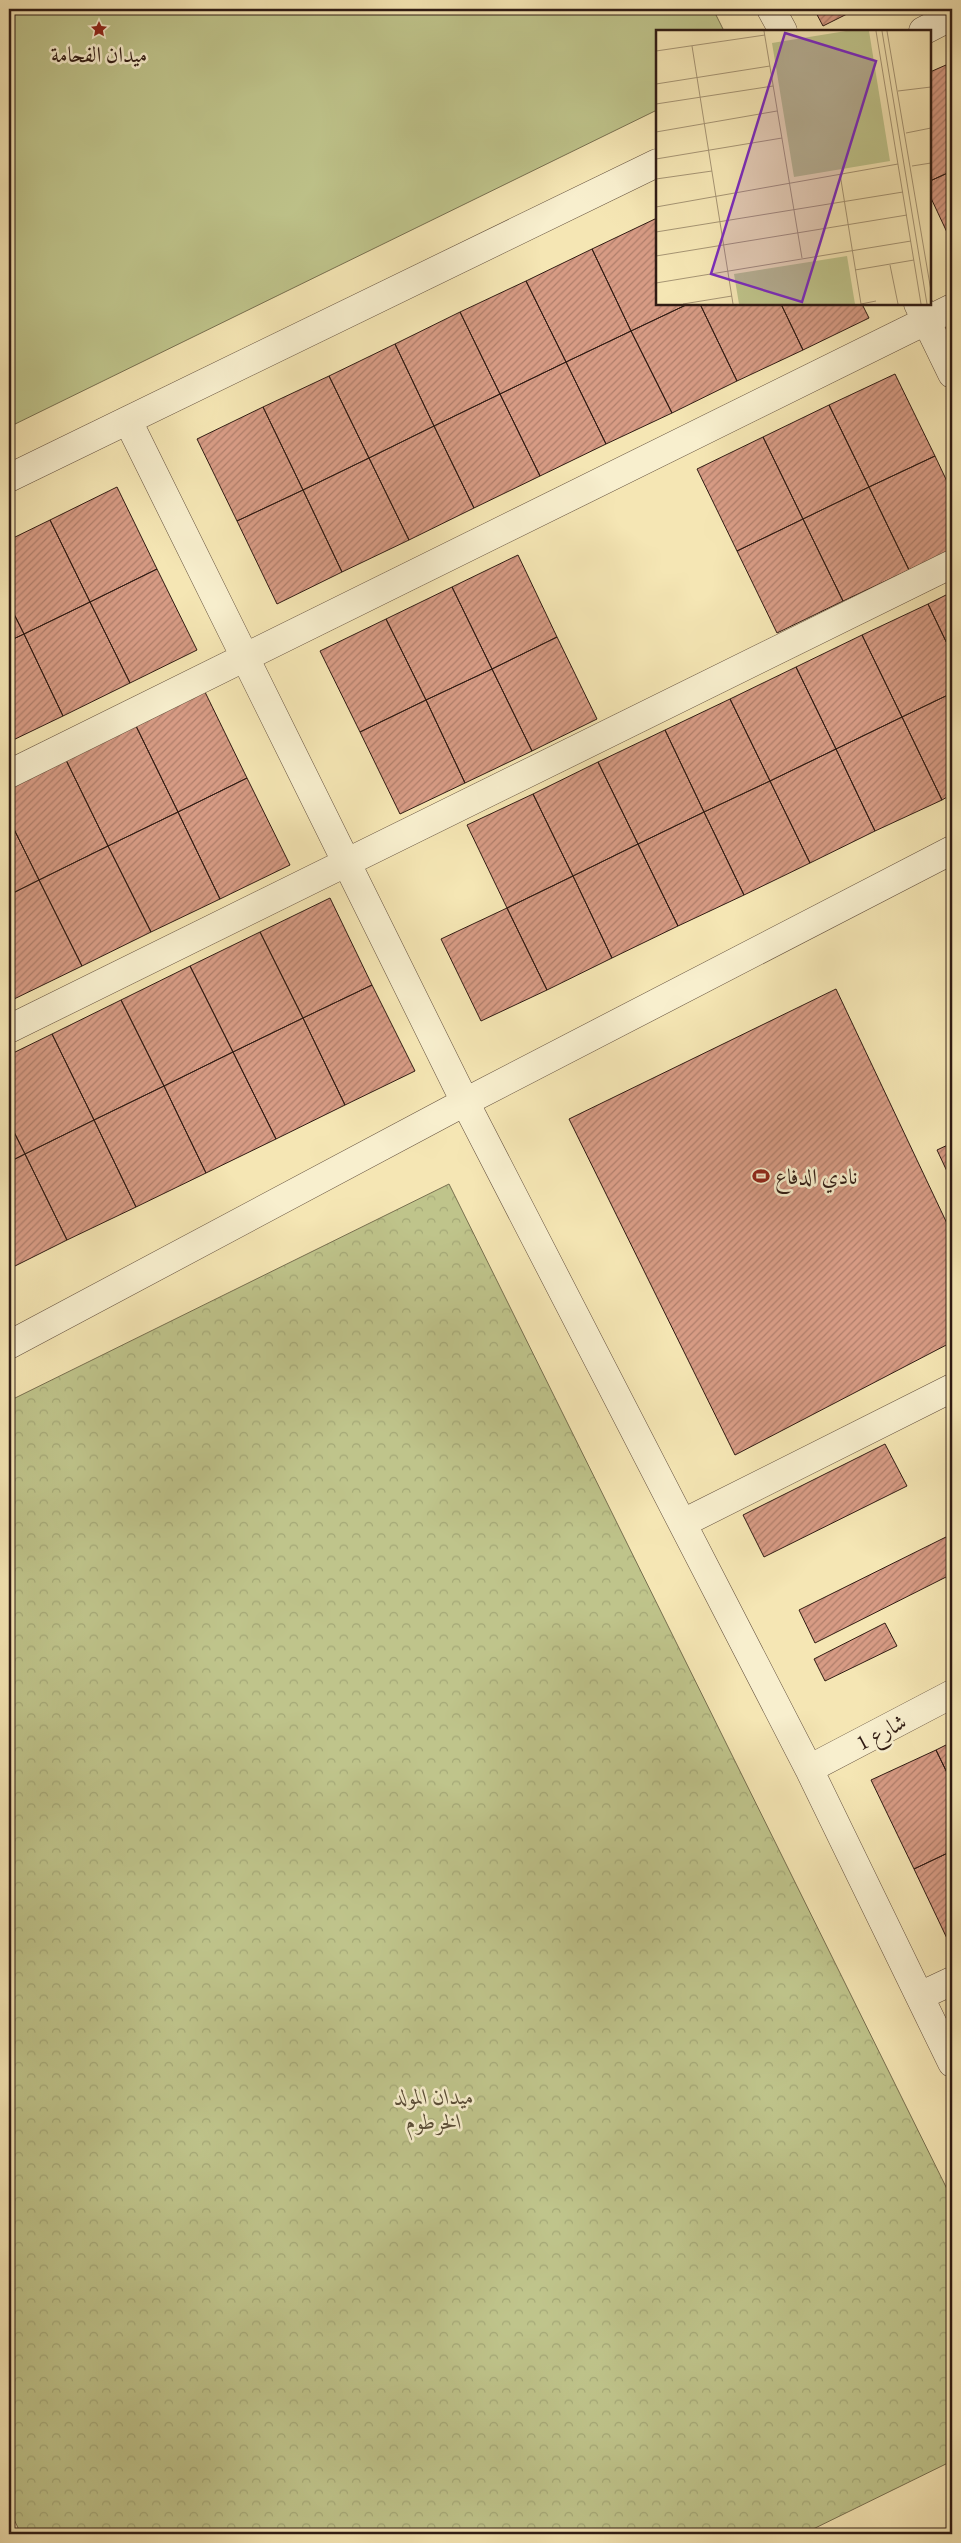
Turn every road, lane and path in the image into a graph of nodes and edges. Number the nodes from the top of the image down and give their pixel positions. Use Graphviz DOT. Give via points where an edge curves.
graph roads {
  1 [pos="772,9"];
  2 [pos="952,16"];
  3 [pos="782,30"];
  4 [pos="924,30"];
  5 [pos="656,163"];
  6 [pos="952,308"];
  7 [pos="922,312"];
  8 [pos="952,374"];
  9 [pos="128,421"];
  10 [pos="9,478"];
  11 [pos="952,564"];
  12 [pos="245,657"];
  13 [pos="9,774"];
  14 [pos="952,850"];
  15 [pos="346,863"];
  16 [pos="9,1029"];
  17 [pos="465,1102"];
  18 [pos="10,1343"];
  19 [pos="952,1388"];
  20 [pos="683,1523"];
  21 [pos="952,1694"];
  22 [pos="809,1769"];
  23 [pos="952,1981"];
  24 [pos="920,1996"];
  25 [pos="952,2063"];
  1 -- 3 [label="street"];
  2 -- 4 [label="street"];
  5 -- 9 [label="street"];
  6 -- 7 [label="street"];
  7 -- 8 [label="street"];
  7 -- 12 [label="street"];
  9 -- 10 [label="street"];
  9 -- 12 [label="street"];
  11 -- 15 [label="street"];
  12 -- 13 [label="street"];
  12 -- 15 [label="street"];
  14 -- 17 [label="street"];
  15 -- 16 [label="street"];
  15 -- 17 [label="street"];
  17 -- 18 [label="street"];
  17 -- 20 [label="street"];
  19 -- 20 [label="street"];
  20 -- 22 [label="street"];
  21 -- 22 [label="street, شارع 1"];
  22 -- 24 [label="street"];
  23 -- 24 [label="street"];
  24 -- 25 [label="street"];
}
